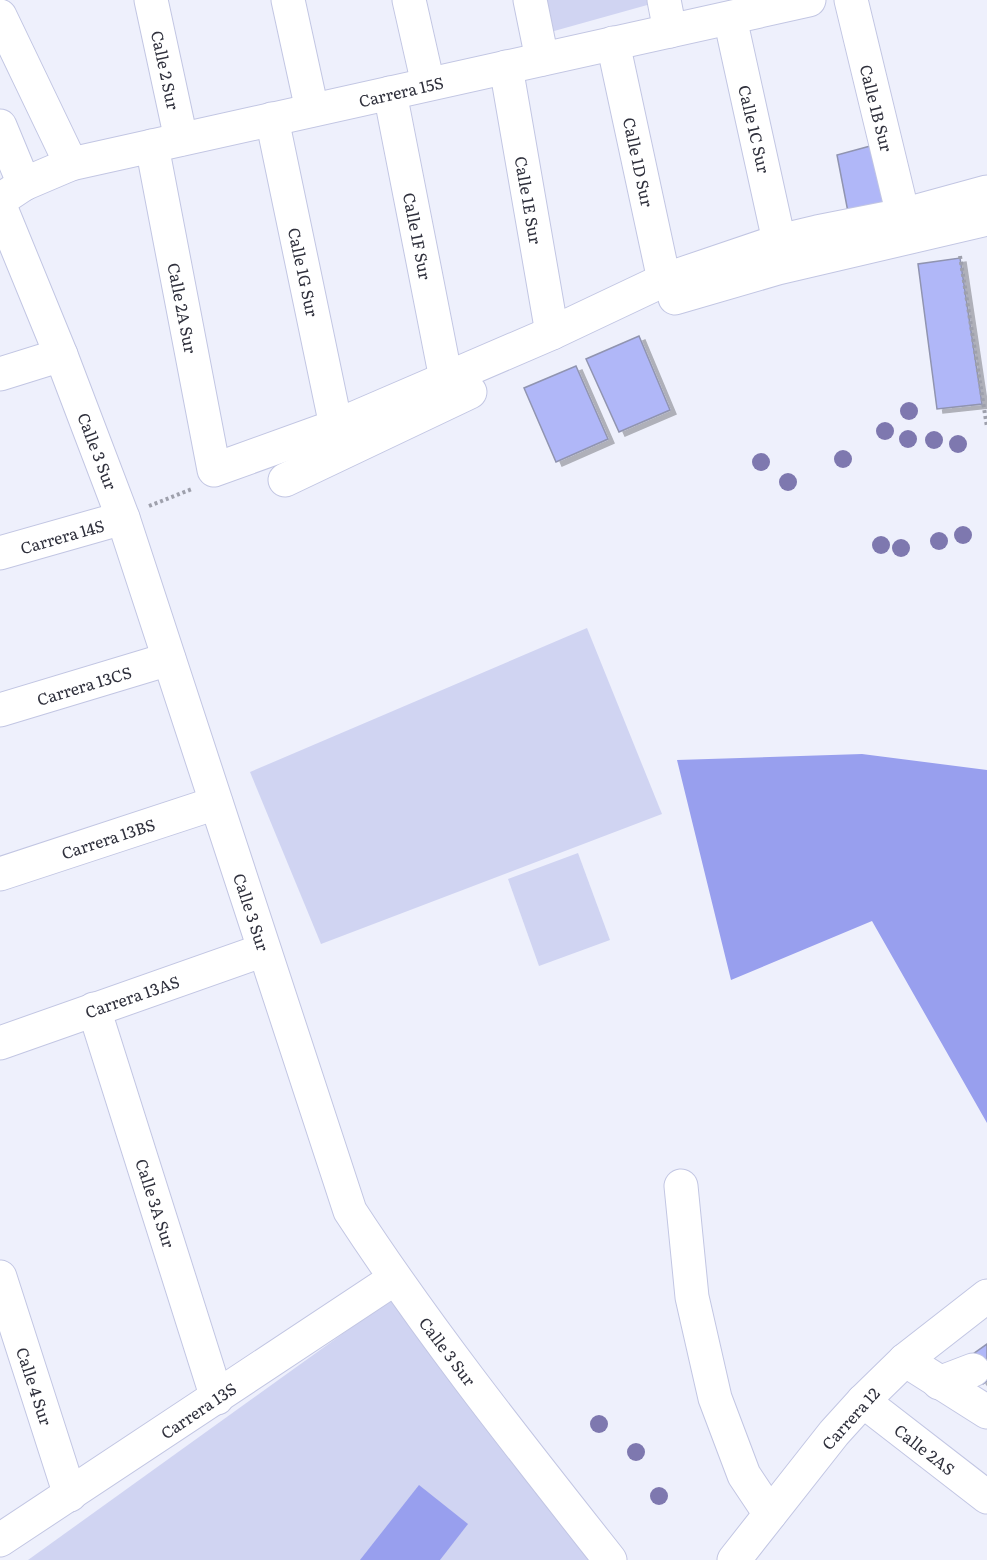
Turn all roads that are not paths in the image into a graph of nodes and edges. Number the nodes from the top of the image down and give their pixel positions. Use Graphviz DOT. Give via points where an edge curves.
graph roads {
  1 [pos="151,0"];
  2 [pos="288,0"];
  3 [pos="410,0"];
  4 [pos="530,0"];
  5 [pos="809,0"];
  6 [pos="851,0"];
  7 [pos="667,15"];
  8 [pos="0,16"];
  9 [pos="730,18"];
  10 [pos="613,43"];
  11 [pos="542,59"];
  12 [pos="506,67"];
  13 [pos="428,84"];
  14 [pos="390,93"];
  15 [pos="312,110"];
  16 [pos="272,119"];
  17 [pos="0,126"];
  18 [pos="167,143"];
  19 [pos="71,164"];
  20 [pos="12,192"];
  21 [pos="987,192"];
  22 [pos="0,206"];
  23 [pos="903,215"];
  24 [pos="971,223"];
  25 [pos="779,241"];
  26 [pos="664,280"];
  27 [pos="552,333"];
  28 [pos="60,355"];
  29 [pos="0,374"];
  30 [pos="446,379"];
  31 [pos="336,426"];
  32 [pos="285,480"];
  33 [pos="135,512"];
  34 [pos="0,554"];
  35 [pos="169,659"];
  36 [pos="0,710"];
  37 [pos="216,803"];
  38 [pos="0,874"];
  39 [pos="264,950"];
  40 [pos="94,1009"];
  41 [pos="0,1043"];
  42 [pos="681,1186"];
  43 [pos="0,1277"];
  44 [pos="394,1279"];
  45 [pos="987,1296"];
  46 [pos="905,1360"];
  47 [pos="973,1370"];
  48 [pos="939,1383"];
  49 [pos="217,1398"];
  50 [pos="863,1401"];
  51 [pos="987,1412"];
  52 [pos="70,1495"];
  53 [pos="987,1497"];
  54 [pos="770,1514"];
  55 [pos="0,1540"];
  56 [pos="610,1560"];
  57 [pos="734,1560"];
  1 -- 18 [label="street, Calle 2 Sur"];
  2 -- 15 [label="street"];
  3 -- 13 [label="street"];
  4 -- 11 [label="street"];
  5 -- 9 [label="street, Carrera 15S"];
  6 -- 23 [label="street, Calle 1B Sur"];
  7 -- 9 [label="street, Carrera 15S"];
  7 -- 10 [label="street, Carrera 15S"];
  8 -- 19 [label="street"];
  9 -- 25 [label="street, Calle 1C Sur"];
  10 -- 11 [label="street, Carrera 15S"];
  10 -- 26 [label="street, Calle 1D Sur"];
  11 -- 12 [label="street, Carrera 15S"];
  12 -- 13 [label="street, Carrera 15S"];
  12 -- 27 [label="street, Calle 1E Sur"];
  13 -- 14 [label="street, Carrera 15S"];
  14 -- 15 [label="street, Carrera 15S"];
  14 -- 30 [label="street, Calle 1F Sur"];
  15 -- 16 [label="street, Carrera 15S"];
  16 -- 18 [label="street, Carrera 15S"];
  16 -- 31 [label="street, Calle 1G Sur"];
  17 -- 20 [label="street"];
  18 -- 19 [label="street, Carrera 15S"];
  18 -- 31 [label="street, Calle 2A Sur" via="206,478"];
  19 -- 20 [label="street, Carrera 15S"];
  21 -- 23 [label="street"];
  22 -- 28 [label="street, Calle 3 Sur"];
  23 -- 25 [label="street"];
  24 -- 32 [label="street" via="778,268 660,302"];
  25 -- 26 [label="street"];
  26 -- 27 [label="street"];
  27 -- 30 [label="street"];
  28 -- 29 [label="street"];
  28 -- 33 [label="street, Calle 3 Sur"];
  30 -- 31 [label="street"];
  33 -- 34 [label="street, Carrera 14S"];
  33 -- 35 [label="street, Calle 3 Sur"];
  35 -- 36 [label="street, Carrera 13CS"];
  35 -- 37 [label="street, Calle 3 Sur"];
  37 -- 38 [label="street, Carrera 13BS"];
  37 -- 39 [label="street, Calle 3 Sur"];
  39 -- 40 [label="street, Carrera 13AS"];
  39 -- 44 [label="street, Calle 3 Sur" via="350,1211"];
  40 -- 41 [label="street, Carrera 13AS"];
  40 -- 49 [label="street, Calle 3A Sur"];
  42 -- 54 [label="street" via="692,1297 715,1398 744,1475"];
  43 -- 52 [label="street, Calle 4 Sur"];
  44 -- 49 [label="street, Carrera 13S"];
  44 -- 56 [label="street, Calle 3 Sur"];
  45 -- 46 [label="street, Carrera 12"];
  46 -- 48 [label="street"];
  46 -- 50 [label="street, Carrera 12"];
  47 -- 48 [label="street"];
  48 -- 51 [label="street"];
  49 -- 52 [label="street, Carrera 13S"];
  50 -- 53 [label="street, Calle 2AS"];
  50 -- 54 [label="street, Carrera 12"];
  52 -- 55 [label="street, Carrera 13S"];
  54 -- 57 [label="street, Carrera 12"];
}
